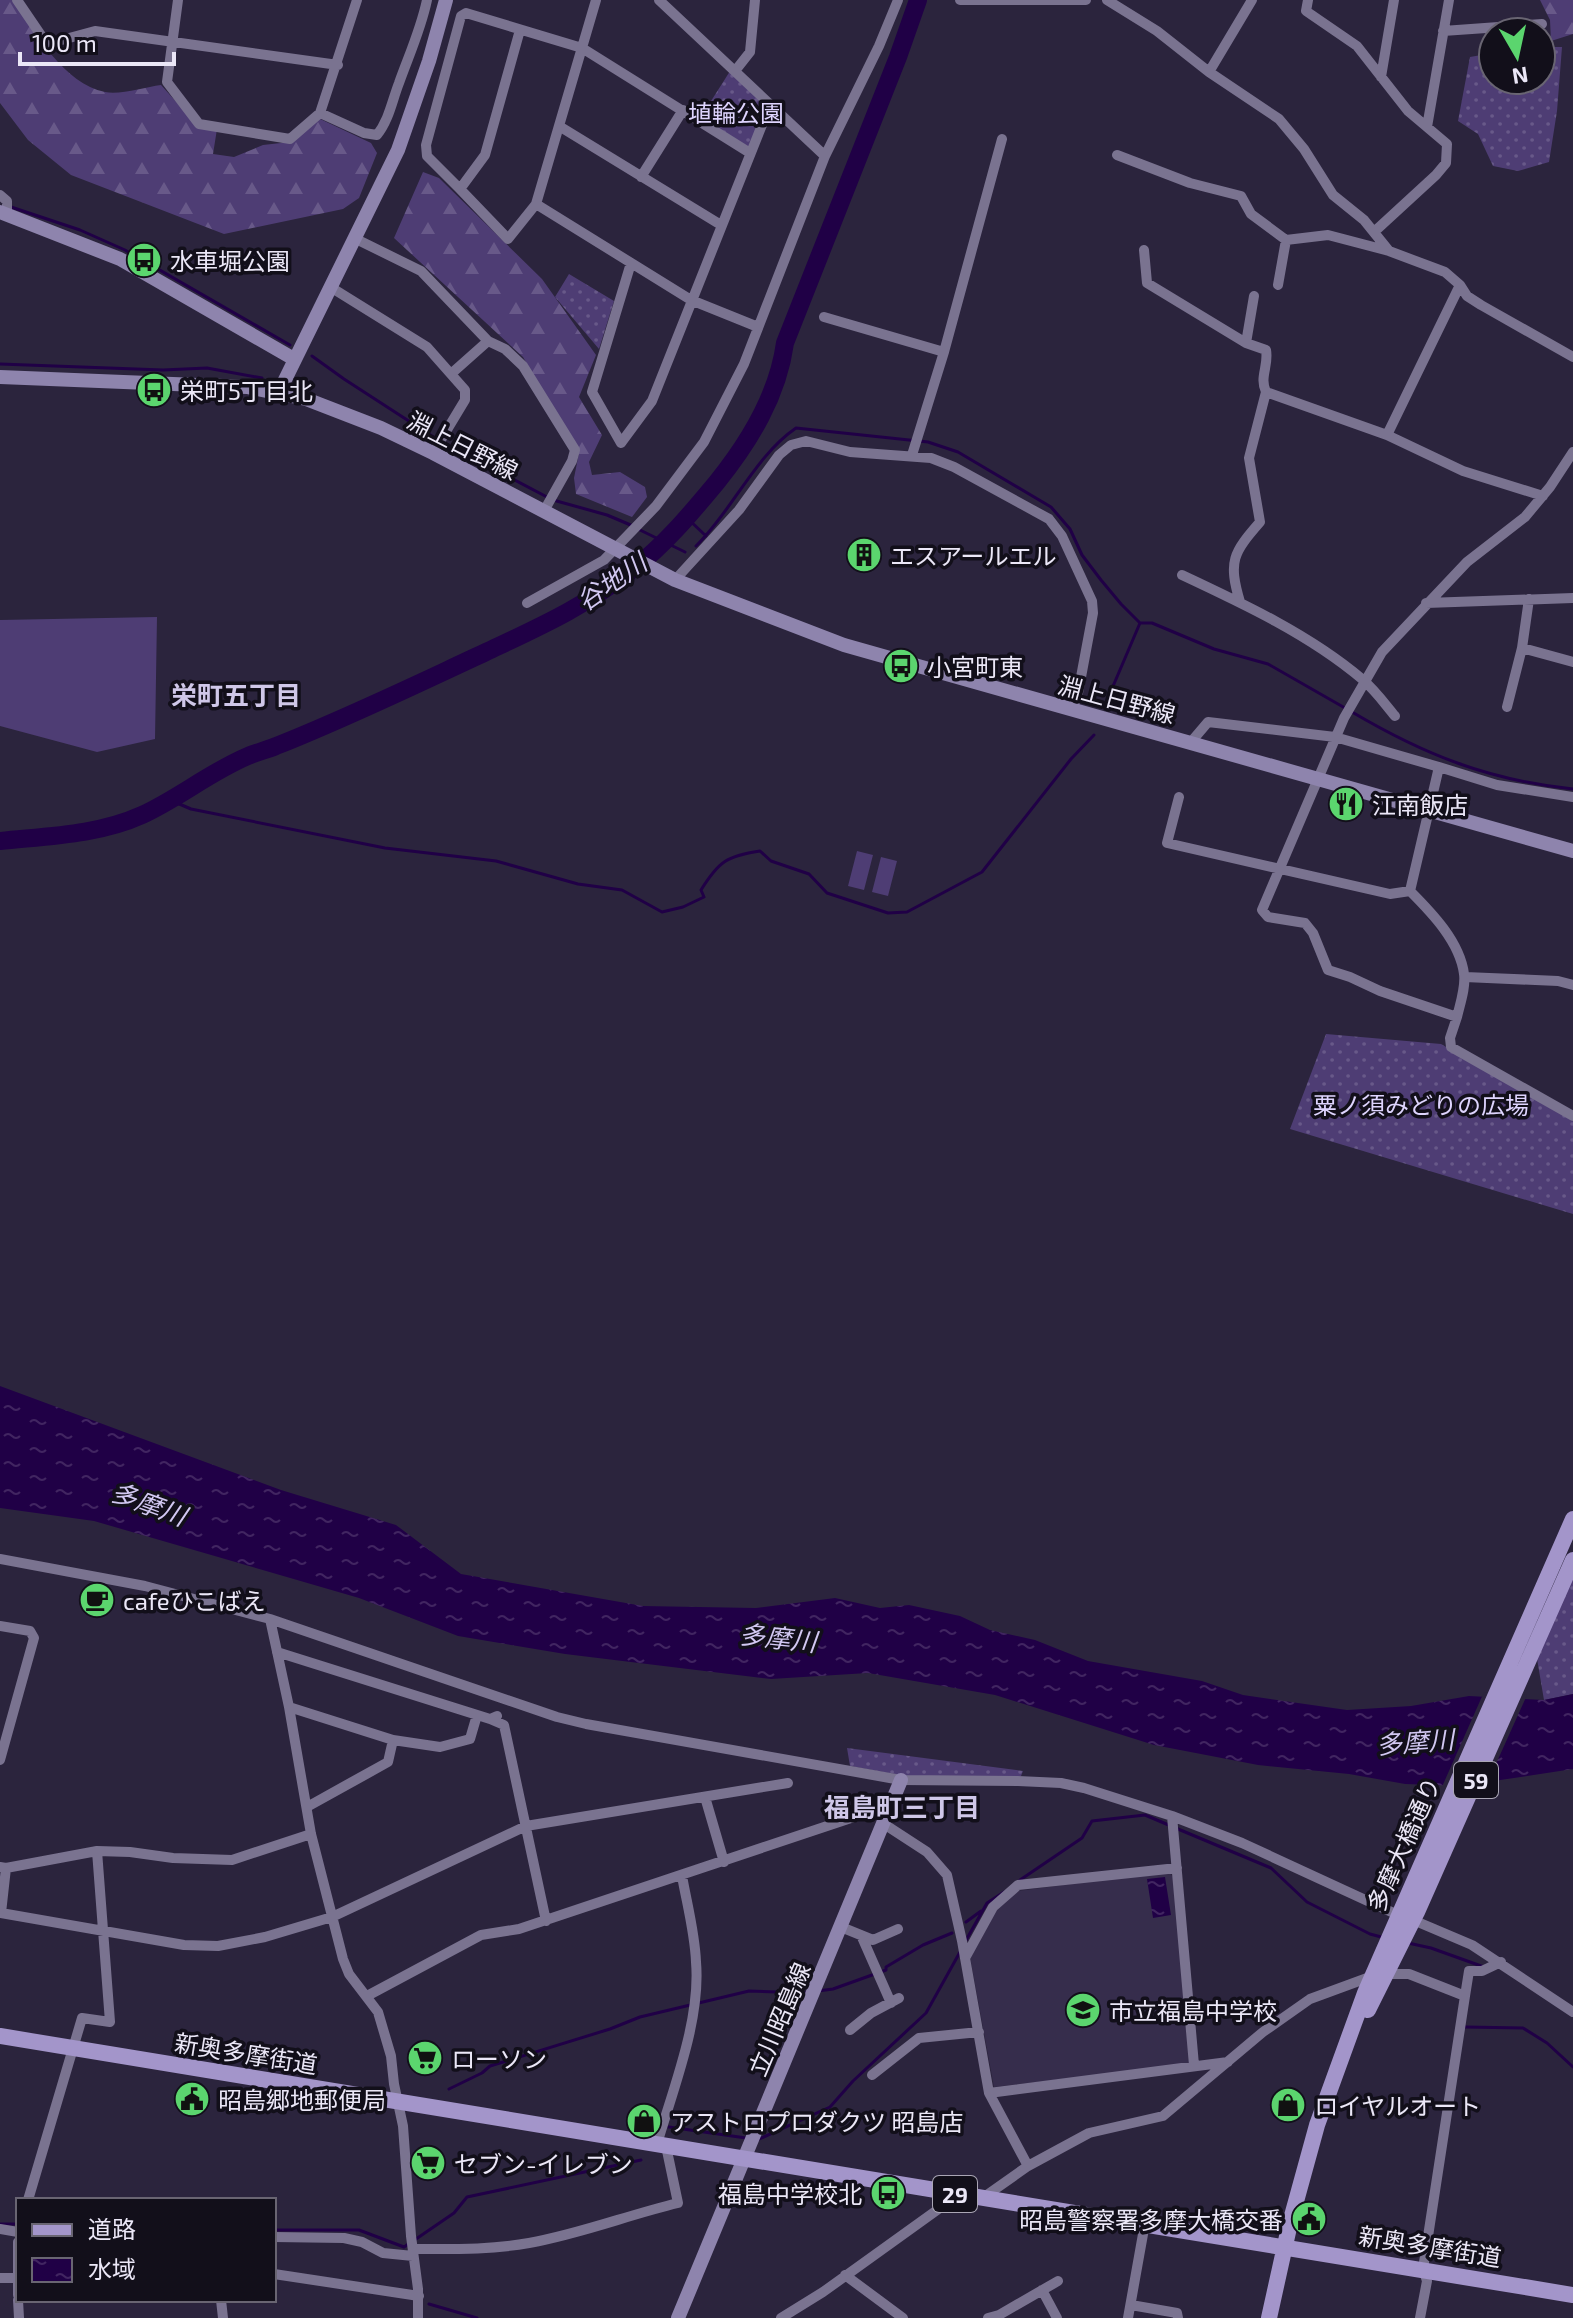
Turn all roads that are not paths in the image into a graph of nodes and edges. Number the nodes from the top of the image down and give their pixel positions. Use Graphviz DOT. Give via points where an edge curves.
graph roads {
  1 [pos="17,0"];
  2 [pos="178,0"];
  3 [pos="357,0"];
  4 [pos="427,0"];
  5 [pos="446,0"];
  6 [pos="596,0"];
  7 [pos="659,0"];
  8 [pos="755,0"];
  9 [pos="898,0"];
  10 [pos="960,0"];
  11 [pos="1009,0"];
  12 [pos="1086,0"];
  13 [pos="1107,0"];
  14 [pos="1252,0"];
  15 [pos="1308,0"];
  16 [pos="1394,0"];
  17 [pos="1449,0"];
  18 [pos="1055,1"];
  19 [pos="1477,29"];
  20 [pos="520,30"];
  21 [pos="1443,31"];
  22 [pos="173,42"];
  23 [pos="582,48"];
  24 [pos="338,65"];
  25 [pos="735,71"];
  26 [pos="1209,72"];
  27 [pos="1381,77"];
  28 [pos="770,105"];
  29 [pos="683,110"];
  30 [pos="320,113"];
  31 [pos="559,126"];
  32 [pos="1427,127"];
  33 [pos="1002,139"];
  34 [pos="750,153"];
  35 [pos="1117,155"];
  36 [pos="825,156"];
  37 [pos="641,177"];
  38 [pos="460,189"];
  39 [pos="0,195"];
  40 [pos="536,204"];
  41 [pos="4,214"];
  42 [pos="721,225"];
  43 [pos="1374,232"];
  44 [pos="356,239"];
  45 [pos="1286,240"];
  46 [pos="1144,250"];
  47 [pos="1389,251"];
  48 [pos="631,263"];
  49 [pos="1278,285"];
  50 [pos="1460,285"];
  51 [pos="332,288"];
  52 [pos="1254,296"];
  53 [pos="691,300"];
  54 [pos="824,317"];
  55 [pos="758,327"];
  56 [pos="488,341"];
  57 [pos="1246,343"];
  58 [pos="944,352"];
  59 [pos="1573,357"];
  60 [pos="294,359"];
  61 [pos="452,373"];
  62 [pos="0,377"];
  63 [pos="279,392"];
  64 [pos="1266,392"];
  65 [pos="1387,435"];
  66 [pos="915,445"];
  67 [pos="1573,452"];
  68 [pos="433,453"];
  69 [pos="1543,496"];
  70 [pos="544,511"];
  71 [pos="617,550"];
  72 [pos="1182,575"];
  73 [pos="675,580"];
  74 [pos="1573,598"];
  75 [pos="1529,599"];
  76 [pos="1240,602"];
  77 [pos="527,603"];
  78 [pos="1426,603"];
  79 [pos="1522,648"];
  80 [pos="1573,662"];
  81 [pos="1365,682"];
  82 [pos="1507,707"];
  83 [pos="1072,710"];
  84 [pos="1395,716"];
  85 [pos="1335,737"];
  86 [pos="1191,742"];
  87 [pos="1439,767"];
  88 [pos="1318,778"];
  89 [pos="1179,797"];
  90 [pos="1573,797"];
  91 [pos="1429,810"];
  92 [pos="1573,851"];
  93 [pos="1279,868"];
  94 [pos="1410,891"];
  95 [pos="1465,977"];
  96 [pos="1573,985"];
  97 [pos="1457,1017"];
  98 [pos="1573,1116"];
  99 [pos="1573,1519"];
  100 [pos="0,1559"];
  101 [pos="1573,1560"];
  102 [pos="270,1619"];
  103 [pos="0,1626"];
  104 [pos="277,1652"];
  105 [pos="289,1707"];
  106 [pos="477,1715"];
  107 [pos="393,1740"];
  108 [pos="0,1759"];
  109 [pos="901,1780"];
  110 [pos="788,1783"];
  111 [pos="705,1797"];
  112 [pos="893,1804"];
  113 [pos="307,1807"];
  114 [pos="1173,1823"];
  115 [pos="884,1824"];
  116 [pos="526,1826"];
  117 [pos="311,1834"];
  118 [pos="97,1851"];
  119 [pos="724,1862"];
  120 [pos="3,1868"];
  121 [pos="1177,1868"];
  122 [pos="682,1876"];
  123 [pos="1407,1914"];
  124 [pos="332,1917"];
  125 [pos="546,1921"];
  126 [pos="841,1927"];
  127 [pos="898,1929"];
  128 [pos="101,1931"];
  129 [pos="861,1935"];
  130 [pos="964,1950"];
  131 [pos="1498,1964"];
  132 [pos="367,1996"];
  133 [pos="1465,1996"];
  134 [pos="1573,2012"];
  135 [pos="857,2029"];
  136 [pos="979,2032"];
  137 [pos="0,2036"];
  138 [pos="75,2048"];
  139 [pos="1230,2062"];
  140 [pos="1194,2065"];
  141 [pos="872,2075"];
  142 [pos="989,2093"];
  143 [pos="398,2102"];
  144 [pos="661,2145"];
  145 [pos="749,2145"];
  146 [pos="1028,2166"];
  147 [pos="958,2195"];
  148 [pos="29,2198"];
  149 [pos="982,2198"];
  150 [pos="1145,2223"];
  151 [pos="276,2237"];
  152 [pos="412,2246"];
  153 [pos="1285,2246"];
  154 [pos="1423,2269"];
  155 [pos="276,2274"];
  156 [pos="845,2275"];
  157 [pos="1058,2281"];
  158 [pos="1042,2290"];
  159 [pos="1573,2295"];
  160 [pos="419,2296"];
  161 [pos="1131,2305"];
  162 [pos="418,2318"];
  163 [pos="678,2318"];
  164 [pos="781,2318"];
  165 [pos="903,2318"];
  166 [pos="988,2318"];
  167 [pos="1057,2318"];
  168 [pos="1128,2318"];
  169 [pos="1178,2318"];
  170 [pos="1269,2318"];
  171 [pos="1420,2318"];
  1 -- 22 [label="street" via="47,44 95,31"];
  2 -- 22 [label="street"];
  3 -- 24 [label="street"];
  4 -- 30 [label="street" via="380,133 364,133"];
  5 -- 44 [label="main road" via="417,101"];
  6 -- 23 [label="street"];
  7 -- 25 [label="street"];
  8 -- 25 [label="street" via="750,52"];
  9 -- 36 [label="street"];
  10 -- 11 [label="street"];
  11 -- 18 [label="street"];
  12 -- 18 [label="street"];
  13 -- 26 [label="street"];
  14 -- 26 [label="street"];
  15 -- 27 [label="street" via="1306,11 1357,46"];
  16 -- 27 [label="street"];
  17 -- 21 [label="street"];
  19 -- 21 [label="street"];
  20 -- 23 [label="street"];
  20 -- 38 [label="street" via="485,155"];
  20 -- 38 [label="street" via="466,13 461,16 426,145 427,156"];
  21 -- 32 [label="street"];
  22 -- 24 [label="street"];
  22 -- 30 [label="street" via="167,82 199,124 290,139"];
  23 -- 29 [label="street"];
  23 -- 31 [label="street"];
  24 -- 30 [label="street"];
  25 -- 28 [label="street"];
  26 -- 43 [label="street" via="1279,119 1333,195"];
  27 -- 32 [label="street"];
  28 -- 34 [label="street"];
  28 -- 36 [label="street"];
  29 -- 34 [label="street"];
  29 -- 37 [label="street"];
  31 -- 37 [label="street"];
  31 -- 40 [label="street"];
  32 -- 43 [label="street" via="1447,144 1446,163"];
  33 -- 58 [label="street"];
  34 -- 42 [label="street"];
  35 -- 45 [label="street" via="1241,196 1251,214"];
  36 -- 55 [label="street"];
  37 -- 42 [label="street"];
  38 -- 40 [label="street" via="508,239"];
  39 -- 41 [label="street" via="7,201"];
  40 -- 48 [label="street"];
  41 -- 60 [label="main road" via="120,259"];
  42 -- 53 [label="street"];
  43 -- 47 [label="street"];
  44 -- 51 [label="main road"];
  44 -- 56 [label="street" via="421,271"];
  45 -- 47 [label="street" via="1328,235"];
  45 -- 49 [label="street"];
  46 -- 57 [label="street" via="1147,283"];
  47 -- 50 [label="street" via="1445,272"];
  48 -- 53 [label="street"];
  48 -- 53 [label="street" via="592,392 621,443 652,401"];
  50 -- 59 [label="street" via="1481,305"];
  50 -- 65 [label="street"];
  51 -- 60 [label="main road"];
  51 -- 61 [label="street" via="427,347"];
  52 -- 57 [label="street"];
  53 -- 55 [label="street"];
  54 -- 58 [label="street"];
  55 -- 71 [label="street" via="704,442"];
  56 -- 61 [label="street"];
  56 -- 70 [label="street" via="523,366 575,450"];
  57 -- 64 [label="street" via="1266,350"];
  58 -- 66 [label="street"];
  60 -- 63 [label="main road"];
  61 -- 68 [label="street" via="465,390 465,400"];
  62 -- 63 [label="main road, 淵上日野線"];
  63 -- 68 [label="main road, 淵上日野線" via="341,412"];
  64 -- 65 [label="street"];
  64 -- 76 [label="street" via="1249,458 1260,522 1236,550 1234,581"];
  65 -- 69 [label="street" via="1463,471"];
  66 -- 73 [label="street" via="850,452 806,441 791,445"];
  66 -- 83 [label="street" via="1049,519 1062,536 1093,613"];
  67 -- 69 [label="street"];
  68 -- 70 [label="main road, 淵上日野線"];
  69 -- 78 [label="street"];
  70 -- 71 [label="main road, 淵上日野線"];
  71 -- 73 [label="main road, 淵上日野線"];
  71 -- 77 [label="street"];
  72 -- 76 [label="street"];
  73 -- 83 [label="main road, 淵上日野線" via="844,645"];
  74 -- 75 [label="street"];
  75 -- 78 [label="street"];
  75 -- 79 [label="street"];
  76 -- 81 [label="street" via="1332,655"];
  78 -- 81 [label="street" via="1382,652"];
  79 -- 80 [label="street"];
  79 -- 82 [label="street"];
  81 -- 84 [label="street"];
  81 -- 85 [label="street"];
  83 -- 86 [label="main road, 淵上日野線"];
  85 -- 86 [label="street" via="1208,722"];
  85 -- 87 [label="street"];
  85 -- 88 [label="street"];
  86 -- 88 [label="main road, 淵上日野線"];
  87 -- 90 [label="street" via="1497,785"];
  87 -- 91 [label="street"];
  88 -- 91 [label="main road, 淵上日野線"];
  88 -- 93 [label="street"];
  89 -- 93 [label="street" via="1167,843"];
  91 -- 92 [label="main road, 淵上日野線"];
  91 -- 94 [label="street"];
  93 -- 94 [label="street" via="1390,894"];
  93 -- 97 [label="street" via="1262,910 1268,917 1305,923 1328,970"];
  94 -- 95 [label="street" via="1447,934"];
  95 -- 96 [label="street"];
  95 -- 97 [label="street"];
  97 -- 98 [label="street" via="1451,1047"];
  99 -- 123 [label="main road, 多摩大橋通り / 59"];
  100 -- 102 [label="street" via="145,1586"];
  101 -- 123 [label="main road, 多摩大橋通り / 59"];
  102 -- 104 [label="street"];
  102 -- 109 [label="street" via="557,1717"];
  103 -- 108 [label="street" via="30,1631 34,1638"];
  104 -- 105 [label="street"];
  104 -- 106 [label="street"];
  105 -- 107 [label="street"];
  105 -- 113 [label="street"];
  106 -- 107 [label="street" via="470,1739 440,1747"];
  106 -- 116 [label="street" via="504,1725"];
  107 -- 113 [label="street" via="388,1762"];
  109 -- 112 [label="main road, 立川昭島線"];
  109 -- 114 [label="street" via="1061,1783"];
  110 -- 111 [label="street"];
  111 -- 116 [label="street"];
  111 -- 119 [label="street"];
  112 -- 115 [label="main road, 立川昭島線"];
  112 -- 119 [label="street"];
  113 -- 117 [label="street"];
  114 -- 121 [label="street"];
  114 -- 123 [label="street" via="1242,1843"];
  115 -- 126 [label="main road, 立川昭島線"];
  115 -- 130 [label="street" via="927,1852 947,1875"];
  116 -- 124 [label="street"];
  116 -- 125 [label="street"];
  117 -- 118 [label="street" via="232,1860"];
  117 -- 124 [label="street"];
  118 -- 120 [label="street"];
  118 -- 128 [label="street"];
  119 -- 122 [label="street"];
  120 -- 128 [label="street" via="1,1913"];
  121 -- 130 [label="street" via="1018,1885 993,1907"];
  121 -- 140 [label="street"];
  122 -- 125 [label="street"];
  122 -- 144 [label="street" via="696,1962 693,2005"];
  123 -- 131 [label="street" via="1472,1945"];
  123 -- 153 [label="main road, 多摩大橋通り / 59" via="1317,2125"];
  124 -- 128 [label="street" via="218,1946"];
  124 -- 132 [label="street" via="349,1974"];
  125 -- 132 [label="street" via="481,1935"];
  126 -- 129 [label="street"];
  126 -- 145 [label="main road, 立川昭島線"];
  127 -- 129 [label="street" via="873,1940"];
  128 -- 138 [label="street" via="110,2022 82,2018"];
  129 -- 135 [label="street" via="895,2001"];
  130 -- 136 [label="street"];
  131 -- 133 [label="street" via="1469,1971"];
  131 -- 134 [label="street"];
  132 -- 143 [label="street" via="385,2028"];
  133 -- 139 [label="street" via="1409,1974 1378,1974 1310,1999"];
  133 -- 154 [label="street"];
  136 -- 141 [label="street" via="919,2038"];
  136 -- 142 [label="street"];
  137 -- 138 [label="main road, 新奥多摩街道 / 29"];
  138 -- 143 [label="main road, 新奥多摩街道 / 29"];
  138 -- 148 [label="street"];
  139 -- 140 [label="street"];
  139 -- 146 [label="street" via="1163,2116 1089,2133"];
  140 -- 142 [label="street"];
  142 -- 146 [label="street"];
  143 -- 144 [label="main road, 新奥多摩街道 / 29"];
  143 -- 152 [label="street"];
  144 -- 145 [label="main road, 新奥多摩街道 / 29"];
  144 -- 152 [label="street" via="678,2203 527,2244 470,2249"];
  145 -- 147 [label="main road, 新奥多摩街道 / 29"];
  145 -- 163 [label="main road, 立川昭島線"];
  146 -- 149 [label="street"];
  147 -- 149 [label="main road, 新奥多摩街道 / 29"];
  147 -- 156 [label="street"];
  149 -- 150 [label="main road, 新奥多摩街道 / 29"];
  150 -- 153 [label="main road, 新奥多摩街道 / 29"];
  150 -- 161 [label="street"];
  151 -- 152 [label="street" via="344,2238 383,2253"];
  152 -- 160 [label="street"];
  153 -- 154 [label="main road, 新奥多摩街道 / 29"];
  153 -- 170 [label="main road, 多摩大橋通り / 59"];
  154 -- 159 [label="main road, 新奥多摩街道 / 29"];
  154 -- 171 [label="street" via="1427,2281"];
  155 -- 160 [label="street"];
  156 -- 164 [label="street"];
  156 -- 165 [label="street"];
  157 -- 158 [label="street"];
  158 -- 166 [label="street"];
  158 -- 167 [label="street"];
  160 -- 162 [label="street"];
  161 -- 168 [label="street"];
  161 -- 169 [label="street" via="1177,2313"];
}
